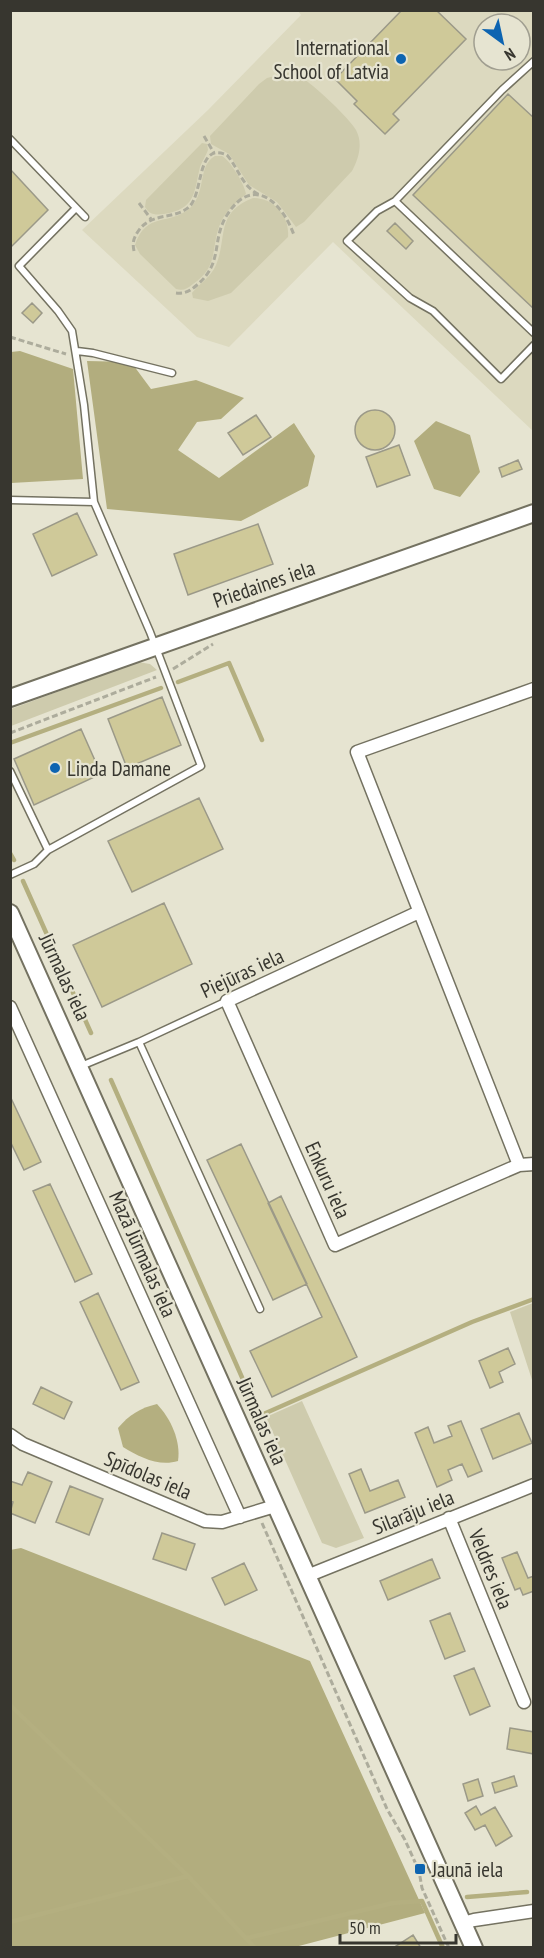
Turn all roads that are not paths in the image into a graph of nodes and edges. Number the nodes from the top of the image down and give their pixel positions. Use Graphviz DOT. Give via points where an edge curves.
graph roads {
  1 [pos="534,62"];
  2 [pos="10,139"];
  3 [pos="394,201"];
  4 [pos="76,208"];
  5 [pos="85,217"];
  6 [pos="534,333"];
  7 [pos="534,345"];
  8 [pos="77,351"];
  9 [pos="172,373"];
  10 [pos="10,500"];
  11 [pos="94,502"];
  12 [pos="534,513"];
  13 [pos="156,646"];
  14 [pos="534,688"];
  15 [pos="10,698"];
  16 [pos="10,771"];
  17 [pos="48,850"];
  18 [pos="10,875"];
  19 [pos="419,912"];
  20 [pos="10,913"];
  21 [pos="227,1001"];
  22 [pos="10,1007"];
  23 [pos="138,1042"];
  24 [pos="80,1066"];
  25 [pos="534,1164"];
  26 [pos="519,1166"];
  27 [pos="260,1309"];
  28 [pos="10,1435"];
  29 [pos="534,1485"];
  30 [pos="275,1506"];
  31 [pos="240,1517"];
  32 [pos="449,1518"];
  33 [pos="307,1576"];
  34 [pos="524,1702"];
  35 [pos="534,1911"];
  36 [pos="463,1923"];
  37 [pos="474,1947"];
  1 -- 3 [label="lane"];
  2 -- 4 [label="lane"];
  3 -- 6 [label="lane"];
  3 -- 7 [label="lane" via="377,211 347,241 411,298 433,311 501,379"];
  4 -- 5 [label="lane"];
  4 -- 8 [label="lane" via="19,266 58,311 72,332"];
  8 -- 9 [label="lane"];
  8 -- 11 [label="lane"];
  10 -- 11 [label="lane"];
  11 -- 13 [label="lane"];
  12 -- 13 [label="main road, Priedaines iela"];
  13 -- 15 [label="main road, Priedaines iela"];
  13 -- 17 [label="lane" via="201,766"];
  14 -- 19 [label="street" via="357,752"];
  16 -- 17 [label="lane"];
  17 -- 18 [label="lane" via="34,864"];
  19 -- 21 [label="street, Piejūras iela"];
  19 -- 26 [label="street"];
  20 -- 24 [label="main road, Jūrmalas iela"];
  21 -- 23 [label="lane, Piejūras iela"];
  21 -- 26 [label="street, Enkuru iela" via="335,1245"];
  22 -- 31 [label="street, Mazā Jūrmalas iela"];
  23 -- 24 [label="lane, Piejūras iela"];
  23 -- 27 [label="lane"];
  24 -- 30 [label="main road, Jūrmalas iela"];
  25 -- 26 [label="street, Enkuru iela"];
  28 -- 31 [label="street, Spīdolas iela" via="23,1444 206,1521"];
  29 -- 32 [label="street, Silarāju iela"];
  30 -- 31 [label="street, Spīdolas iela"];
  30 -- 33 [label="main road, Jūrmalas iela"];
  32 -- 33 [label="street, Silarāju iela"];
  32 -- 34 [label="street, Veldres iela"];
  33 -- 36 [label="main road, Jūrmalas iela"];
  35 -- 36 [label="street"];
  36 -- 37 [label="main road, Jūrmalas iela"];
}
